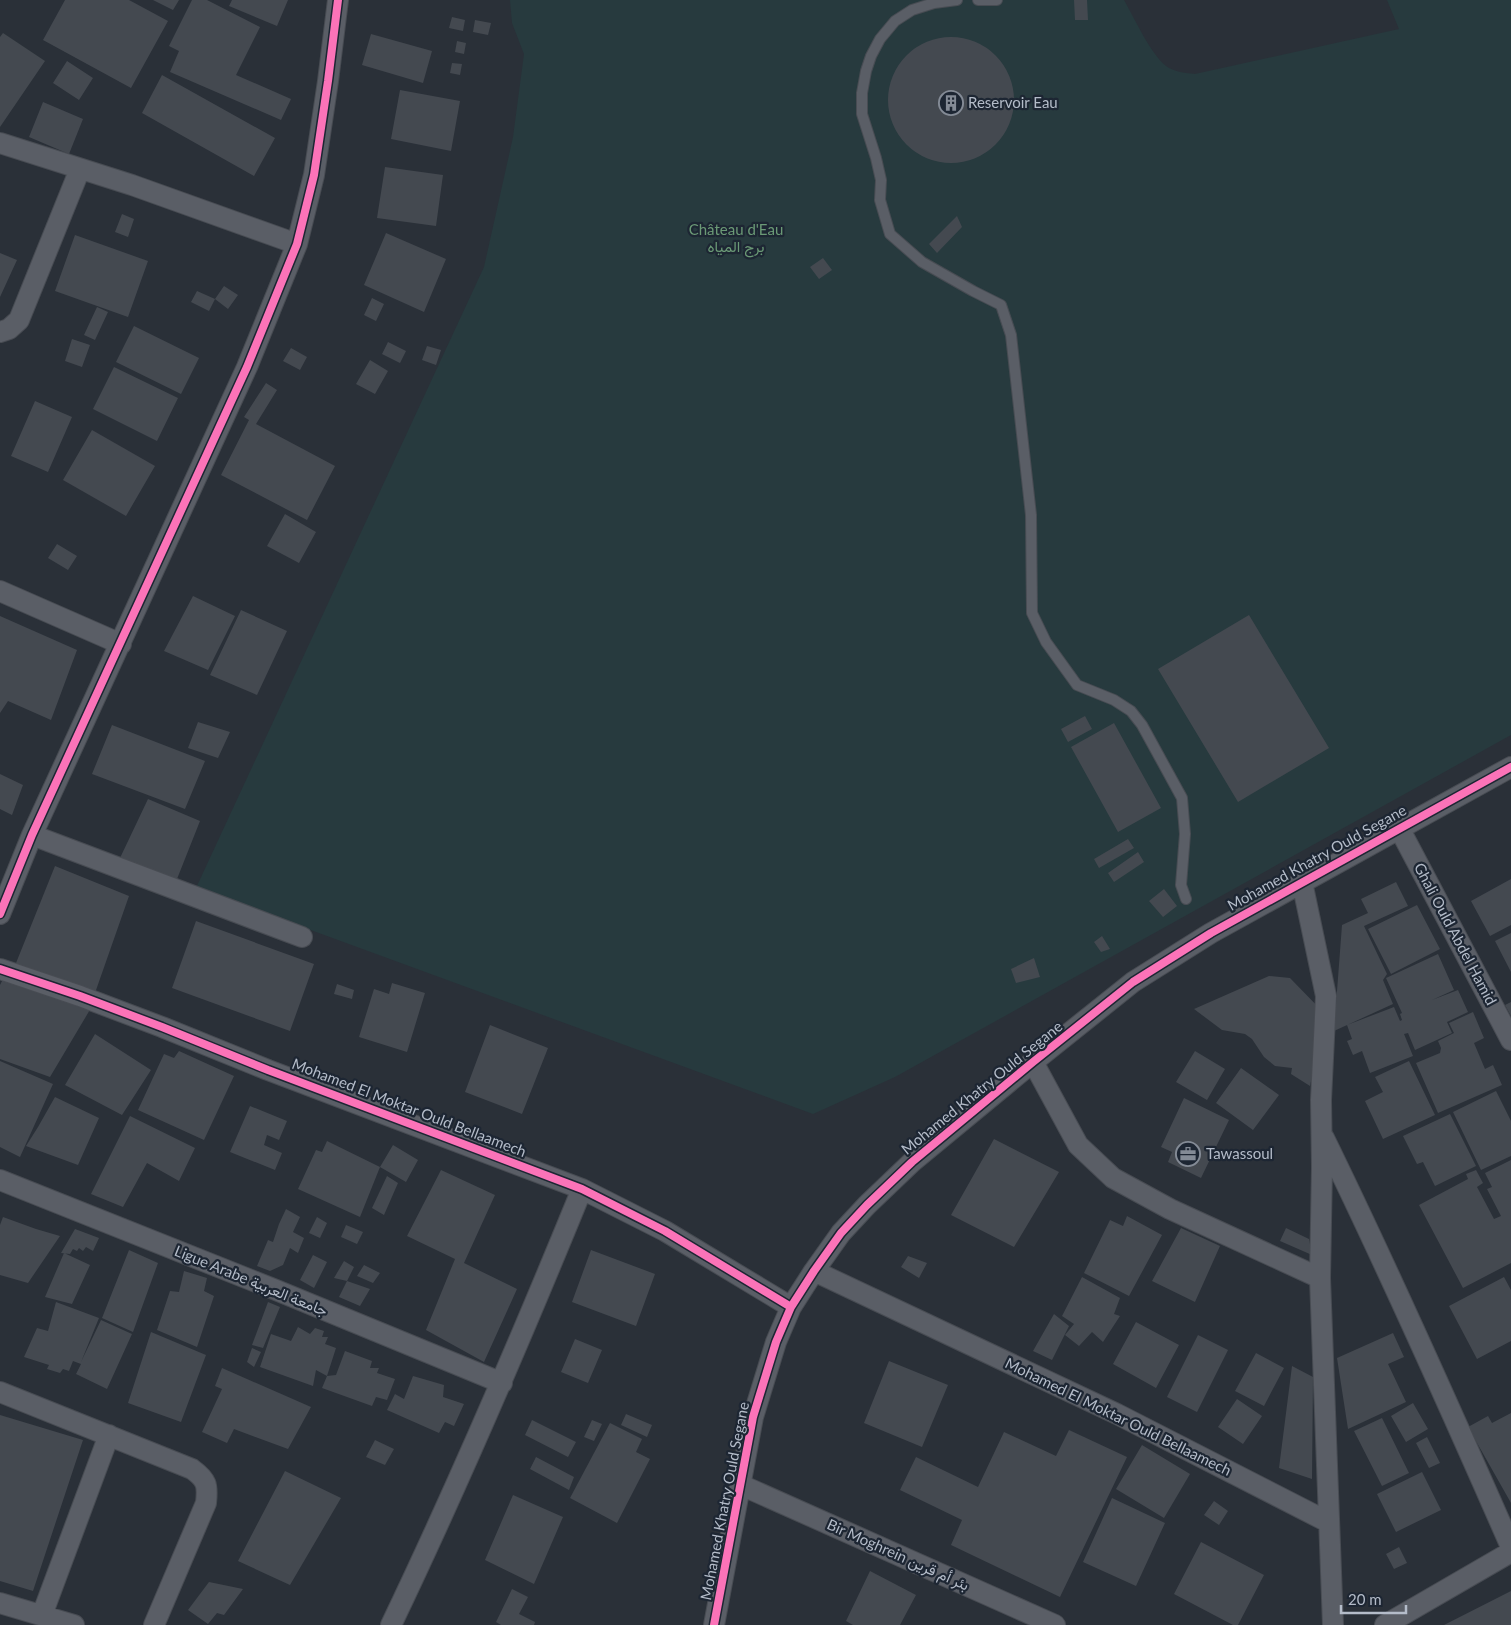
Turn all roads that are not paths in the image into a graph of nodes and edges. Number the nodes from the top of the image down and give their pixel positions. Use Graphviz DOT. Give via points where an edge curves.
graph roads {
  1 [pos="338,0"];
  2 [pos="957,0"];
  3 [pos="978,0"];
  4 [pos="997,0"];
  5 [pos="0,144"];
  6 [pos="80,169"];
  7 [pos="297,244"];
  8 [pos="0,332"];
  9 [pos="0,591"];
  10 [pos="121,644"];
  11 [pos="1511,767"];
  12 [pos="1399,828"];
  13 [pos="32,835"];
  14 [pos="8,875"];
  15 [pos="1302,882"];
  16 [pos="1186,899"];
  17 [pos="0,914"];
  18 [pos="302,937"];
  19 [pos="0,969"];
  20 [pos="1511,1040"];
  21 [pos="1033,1062"];
  22 [pos="1322,1133"];
  23 [pos="0,1180"];
  24 [pos="582,1189"];
  25 [pos="814,1271"];
  26 [pos="1320,1278"];
  27 [pos="791,1307"];
  28 [pos="502,1383"];
  29 [pos="0,1392"];
  30 [pos="109,1435"];
  31 [pos="741,1485"];
  32 [pos="1328,1522"];
  33 [pos="1511,1548"];
  34 [pos="1511,1552"];
  35 [pos="0,1603"];
  36 [pos="42,1615"];
  37 [pos="74,1625"];
  38 [pos="154,1625"];
  39 [pos="391,1625"];
  40 [pos="714,1625"];
  41 [pos="1055,1625"];
  42 [pos="1333,1625"];
  43 [pos="1384,1625"];
  1 -- 7 [label="street" via="314,175"];
  2 -- 16 [label="lane" via="912,10 895,21 870,56 862,92 862,114 878,165 880,200 890,234 922,262 1002,305 1010,335 1031,515 1032,613 1046,642 1077,685 1114,700 1137,718 1182,798 1185,834 1181,885"];
  3 -- 4 [label="lane"];
  5 -- 6 [label="street"];
  6 -- 7 [label="street"];
  6 -- 8 [label="street" via="19,320"];
  7 -- 10 [label="street" via="247,367"];
  9 -- 10 [label="street"];
  10 -- 13 [label="street"];
  11 -- 12 [label="street, Mohamed Khatry Ould Segane"];
  12 -- 15 [label="street, Mohamed Khatry Ould Segane"];
  12 -- 20 [label="street, Ghali Ould Abdel Hamid"];
  13 -- 14 [label="street"];
  13 -- 18 [label="street"];
  14 -- 17 [label="street"];
  15 -- 21 [label="street, Mohamed Khatry Ould Segane" via="1133,982"];
  15 -- 22 [label="street" via="1326,996"];
  19 -- 24 [label="street, Mohamed El Moktar Ould Bellaamech" via="162,1026 268,1070"];
  21 -- 25 [label="street, Mohamed Khatry Ould Segane" via="912,1162 867,1205"];
  21 -- 26 [label="street" via="1078,1145 1113,1178 1170,1209"];
  22 -- 26 [label="street"];
  22 -- 33 [label="street" via="1380,1253"];
  23 -- 28 [label="street, Ligue Arabe جامعة العربية"];
  24 -- 27 [label="street, Mohamed El Moktar Ould Bellaamech" via="665,1231"];
  24 -- 28 [label="street"];
  25 -- 27 [label="street, Mohamed Khatry Ould Segane"];
  25 -- 32 [label="street, Mohamed El Moktar Ould Bellaamech" via="1117,1414"];
  26 -- 32 [label="street"];
  27 -- 31 [label="street, Mohamed Khatry Ould Segane" via="776,1342 753,1417"];
  28 -- 39 [label="street"];
  29 -- 30 [label="street"];
  30 -- 36 [label="street"];
  30 -- 38 [label="street" via="192,1469 202,1476 208,1488 206,1503"];
  31 -- 40 [label="street, Mohamed Khatry Ould Segane"];
  31 -- 41 [label="street, Bir Moghrein بئر أم قرين"];
  32 -- 42 [label="street"];
  34 -- 43 [label="street"];
  35 -- 36 [label="street"];
  36 -- 37 [label="street"];
}
